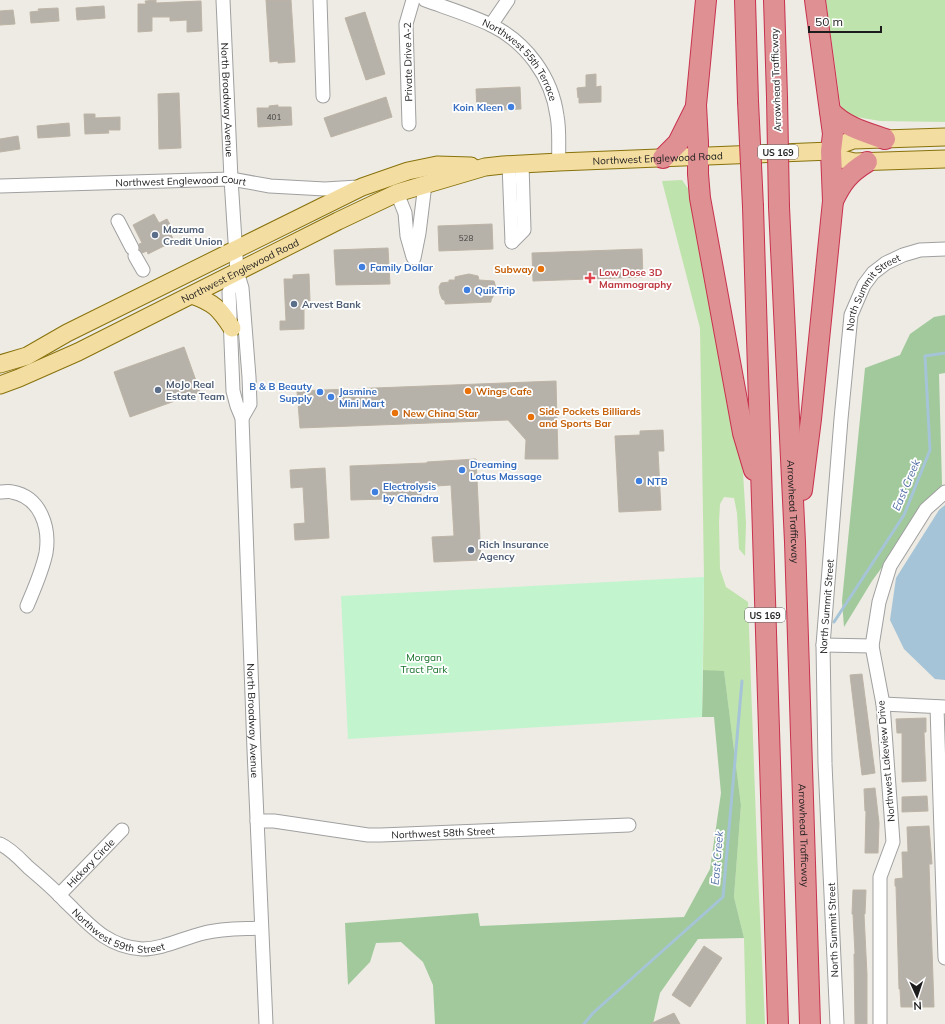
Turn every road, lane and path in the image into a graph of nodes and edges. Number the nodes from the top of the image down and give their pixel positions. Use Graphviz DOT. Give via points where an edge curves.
graph roads {
  1 [pos="223,0"];
  2 [pos="320,0"];
  3 [pos="413,0"];
  4 [pos="425,0"];
  5 [pos="508,0"];
  6 [pos="706,0"];
  7 [pos="745,0"];
  8 [pos="774,0"];
  9 [pos="815,0"];
  10 [pos="491,25"];
  11 [pos="323,96"];
  12 [pos="696,105"];
  13 [pos="830,111"];
  14 [pos="409,124"];
  15 [pos="945,137"];
  16 [pos="885,139"];
  17 [pos="831,151"];
  18 [pos="698,157"];
  19 [pos="663,158"];
  20 [pos="945,159"];
  21 [pos="559,162"];
  22 [pos="866,162"];
  23 [pos="485,167"];
  24 [pos="231,180"];
  25 [pos="424,184"];
  26 [pos="0,186"];
  27 [pos="362,187"];
  28 [pos="397,193"];
  29 [pos="833,201"];
  30 [pos="118,221"];
  31 [pos="945,249"];
  32 [pos="236,250"];
  33 [pos="143,270"];
  34 [pos="237,272"];
  35 [pos="192,295"];
  36 [pos="232,328"];
  37 [pos="0,364"];
  38 [pos="0,385"];
  39 [pos="242,418"];
  40 [pos="0,492"];
  41 [pos="945,492"];
  42 [pos="761,497"];
  43 [pos="795,542"];
  44 [pos="27,606"];
  45 [pos="823,645"];
  46 [pos="872,646"];
  47 [pos="883,704"];
  48 [pos="941,706"];
  49 [pos="257,821"];
  50 [pos="629,824"];
  51 [pos="122,830"];
  52 [pos="0,844"];
  53 [pos="59,894"];
  54 [pos="261,928"];
  55 [pos="945,958"];
  56 [pos="266,1024"];
  57 [pos="778,1024"];
  58 [pos="810,1024"];
  59 [pos="837,1024"];
  60 [pos="880,1024"];
  1 -- 24 [label="street, North Broadway Avenue"];
  2 -- 11 [label="street"];
  3 -- 14 [label="street, Private Drive A-2" via="406,24"];
  4 -- 10 [label="street, Northwest 55th Terrace"];
  5 -- 10 [label="street"];
  6 -- 12 [label="highway"];
  7 -- 42 [label="highway, US 169, bridge"];
  8 -- 43 [label="highway, Arrowhead Trafficway / US 169, bridge" via="779,207"];
  9 -- 13 [label="highway"];
  10 -- 21 [label="street, Northwest 55th Terrace" via="523,48 533,59 549,86 557,115"];
  12 -- 18 [label="highway"];
  12 -- 19 [label="highway" via="678,143"];
  13 -- 16 [label="highway" via="849,126"];
  13 -- 17 [label="highway" via="833,134"];
  15 -- 16 [label="main road, Northwest Englewood Road"];
  16 -- 17 [label="main road, Northwest Englewood Road" via="854,140"];
  17 -- 18 [label="main road, Northwest Englewood Road"];
  17 -- 22 [label="main road" via="842,159"];
  17 -- 29 [label="highway"];
  18 -- 19 [label="main road, Northwest Englewood Road"];
  18 -- 42 [label="highway" via="700,198 743,433"];
  19 -- 21 [label="main road, Northwest Englewood Road"];
  20 -- 22 [label="main road"];
  21 -- 23 [label="main road, Northwest Englewood Road"];
  22 -- 29 [label="highway" via="846,177"];
  23 -- 25 [label="main road, Northwest Englewood Road"];
  23 -- 27 [label="main road, Northwest Englewood Road" via="437,165 408,171"];
  24 -- 26 [label="street, Northwest Englewood Court"];
  24 -- 27 [label="street, Northwest Englewood Court" via="270,186 325,189"];
  24 -- 32 [label="street, North Broadway Avenue"];
  25 -- 28 [label="main road, Northwest Englewood Road"];
  25 -- 28 [label="street" via="414,258 407,236 405,213"];
  27 -- 32 [label="main road, Northwest Englewood Road"];
  28 -- 34 [label="main road, Northwest Englewood Road"];
  29 -- 43 [label="highway" via="811,419"];
  30 -- 33 [label="street"];
  31 -- 45 [label="street, North Summit Street" via="920,250 886,263 873,273 864,285 850,315"];
  32 -- 34 [label="street, North Broadway Avenue"];
  32 -- 37 [label="main road, Northwest Englewood Road" via="67,333 27,356"];
  34 -- 35 [label="main road, Northwest Englewood Road"];
  34 -- 36 [label="street, North Broadway Avenue" via="230,292"];
  34 -- 39 [label="street, North Broadway Avenue" via="242,288 250,404"];
  35 -- 36 [label="main road" via="216,306"];
  35 -- 38 [label="main road, Northwest Englewood Road" via="78,352"];
  36 -- 39 [label="street, North Broadway Avenue" via="233,391"];
  39 -- 49 [label="street, North Broadway Avenue"];
  40 -- 44 [label="street" via="21,495 31,501 43,516 46,551"];
  41 -- 46 [label="street, Northwest Lakeview Drive" via="926,509 890,566 879,602"];
  42 -- 57 [label="highway, US 169"];
  43 -- 58 [label="highway, Arrowhead Trafficway / US 169"];
  45 -- 46 [label="street"];
  45 -- 59 [label="street, North Summit Street"];
  46 -- 47 [label="street, Northwest Lakeview Drive"];
  47 -- 48 [label="street"];
  47 -- 60 [label="street, Northwest Lakeview Drive" via="893,842 880,877"];
  48 -- 55 [label="street"];
  49 -- 50 [label="street, Northwest 58th Street" via="274,821 368,835"];
  49 -- 54 [label="street, North Broadway Avenue"];
  51 -- 53 [label="street, Hickory Circle"];
  52 -- 53 [label="street, Northwest 59th Street" via="13,852"];
  53 -- 54 [label="street, Northwest 59th Street" via="98,933 108,940 132,948 156,947 222,929"];
  54 -- 56 [label="street, North Broadway Avenue"];
}
